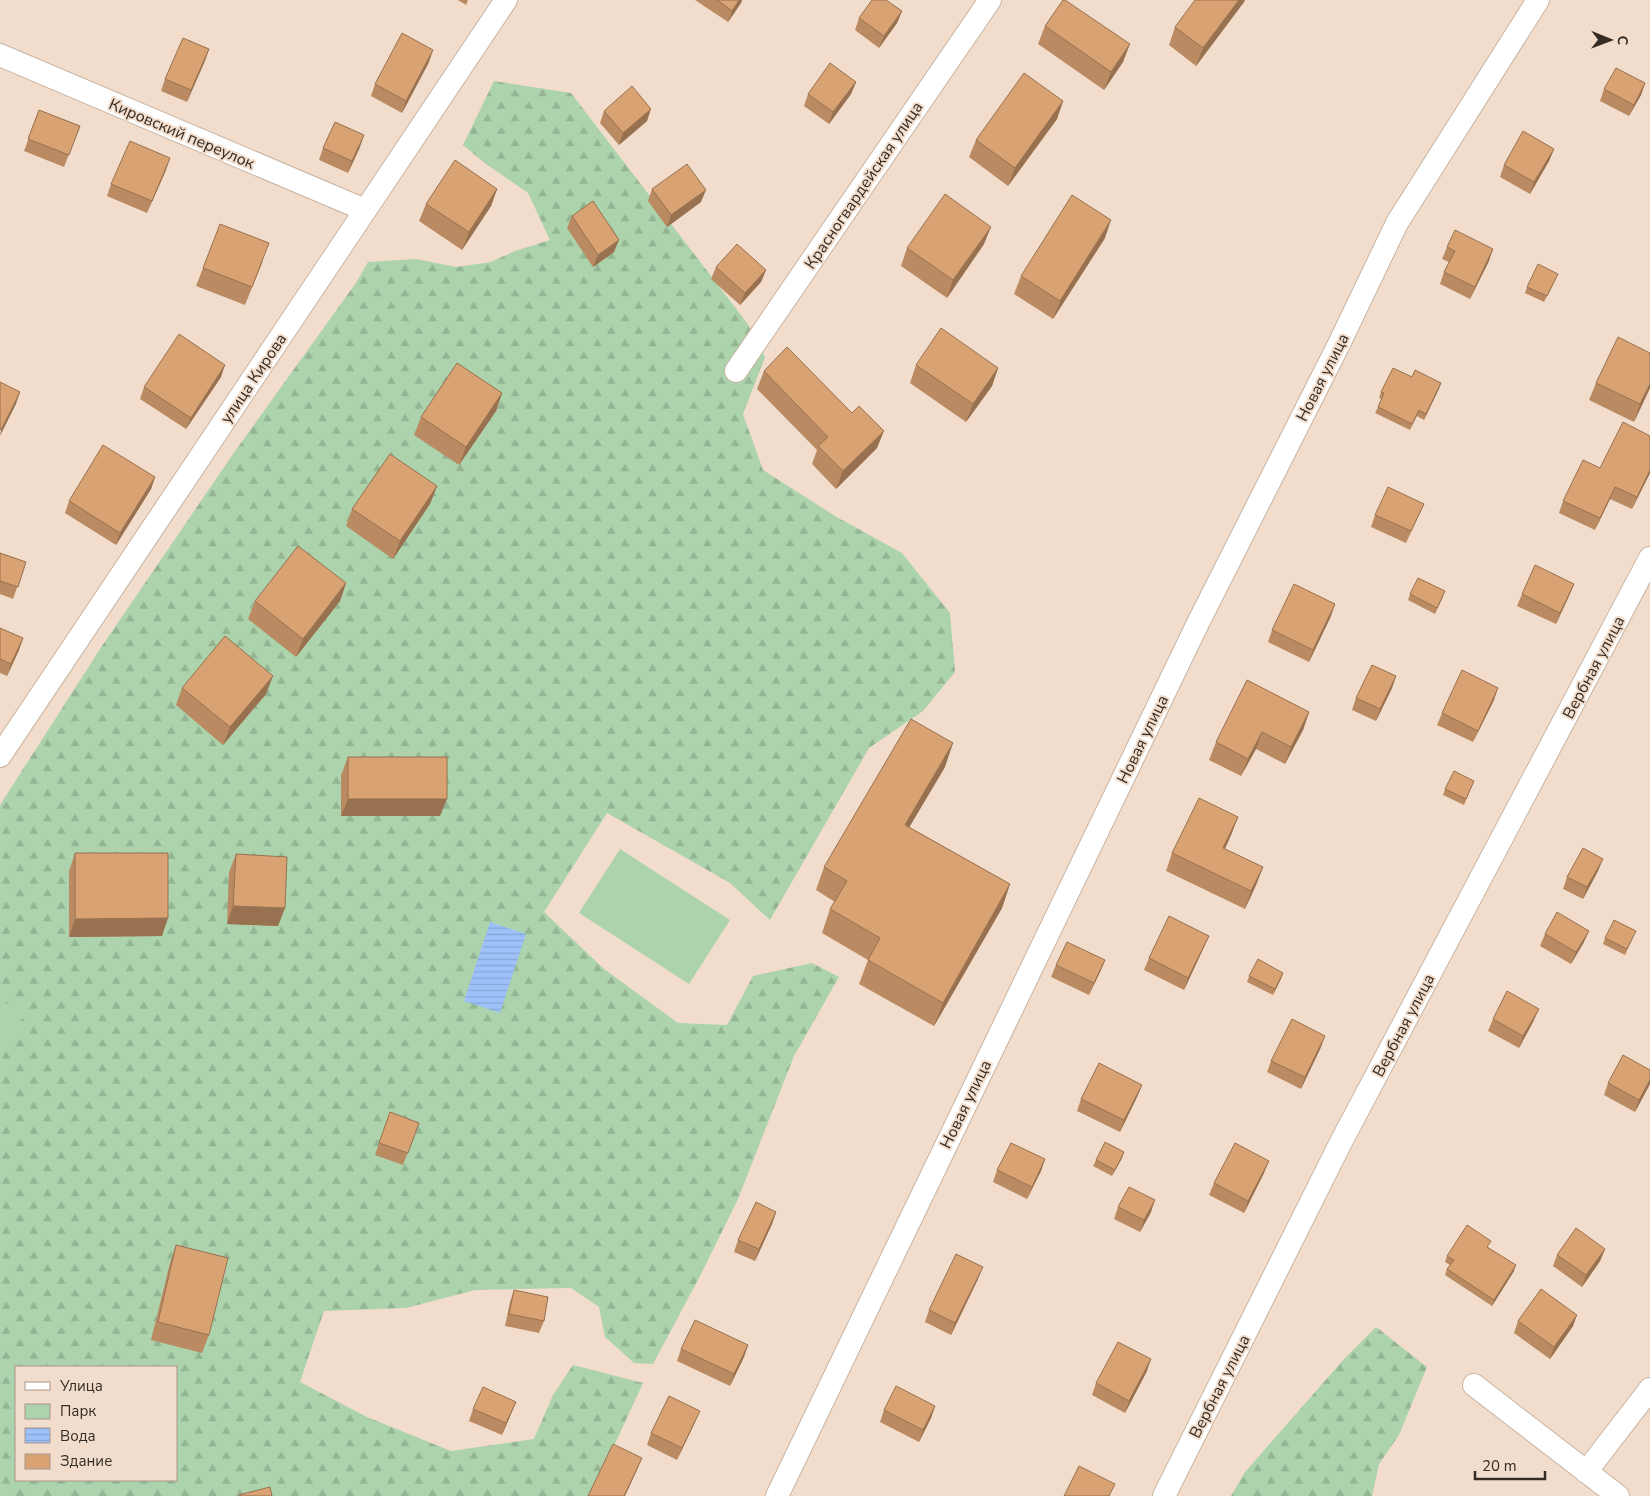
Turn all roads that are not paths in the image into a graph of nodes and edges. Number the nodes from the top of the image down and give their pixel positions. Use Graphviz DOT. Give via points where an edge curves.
graph roads {
  1 [pos="506,0"];
  2 [pos="990,0"];
  3 [pos="1538,0"];
  4 [pos="0,55"];
  5 [pos="365,210"];
  6 [pos="736,371"];
  7 [pos="1650,558"];
  8 [pos="0,756"];
  9 [pos="1474,1385"];
  10 [pos="1650,1389"];
  11 [pos="1586,1472"];
  12 [pos="778,1496"];
  13 [pos="1164,1496"];
  14 [pos="1618,1496"];
  1 -- 5 [label="street, улица Кирова"];
  2 -- 6 [label="street, Красногвардейская улица"];
  3 -- 12 [label="street, Новая улица" via="1397,223 1198,622"];
  4 -- 5 [label="street, Кировский переулок"];
  5 -- 8 [label="street, улица Кирова"];
  7 -- 13 [label="street, Вербная улица" via="1341,1142"];
  9 -- 11 [label="street"];
  10 -- 11 [label="street"];
  11 -- 14 [label="street"];
}
